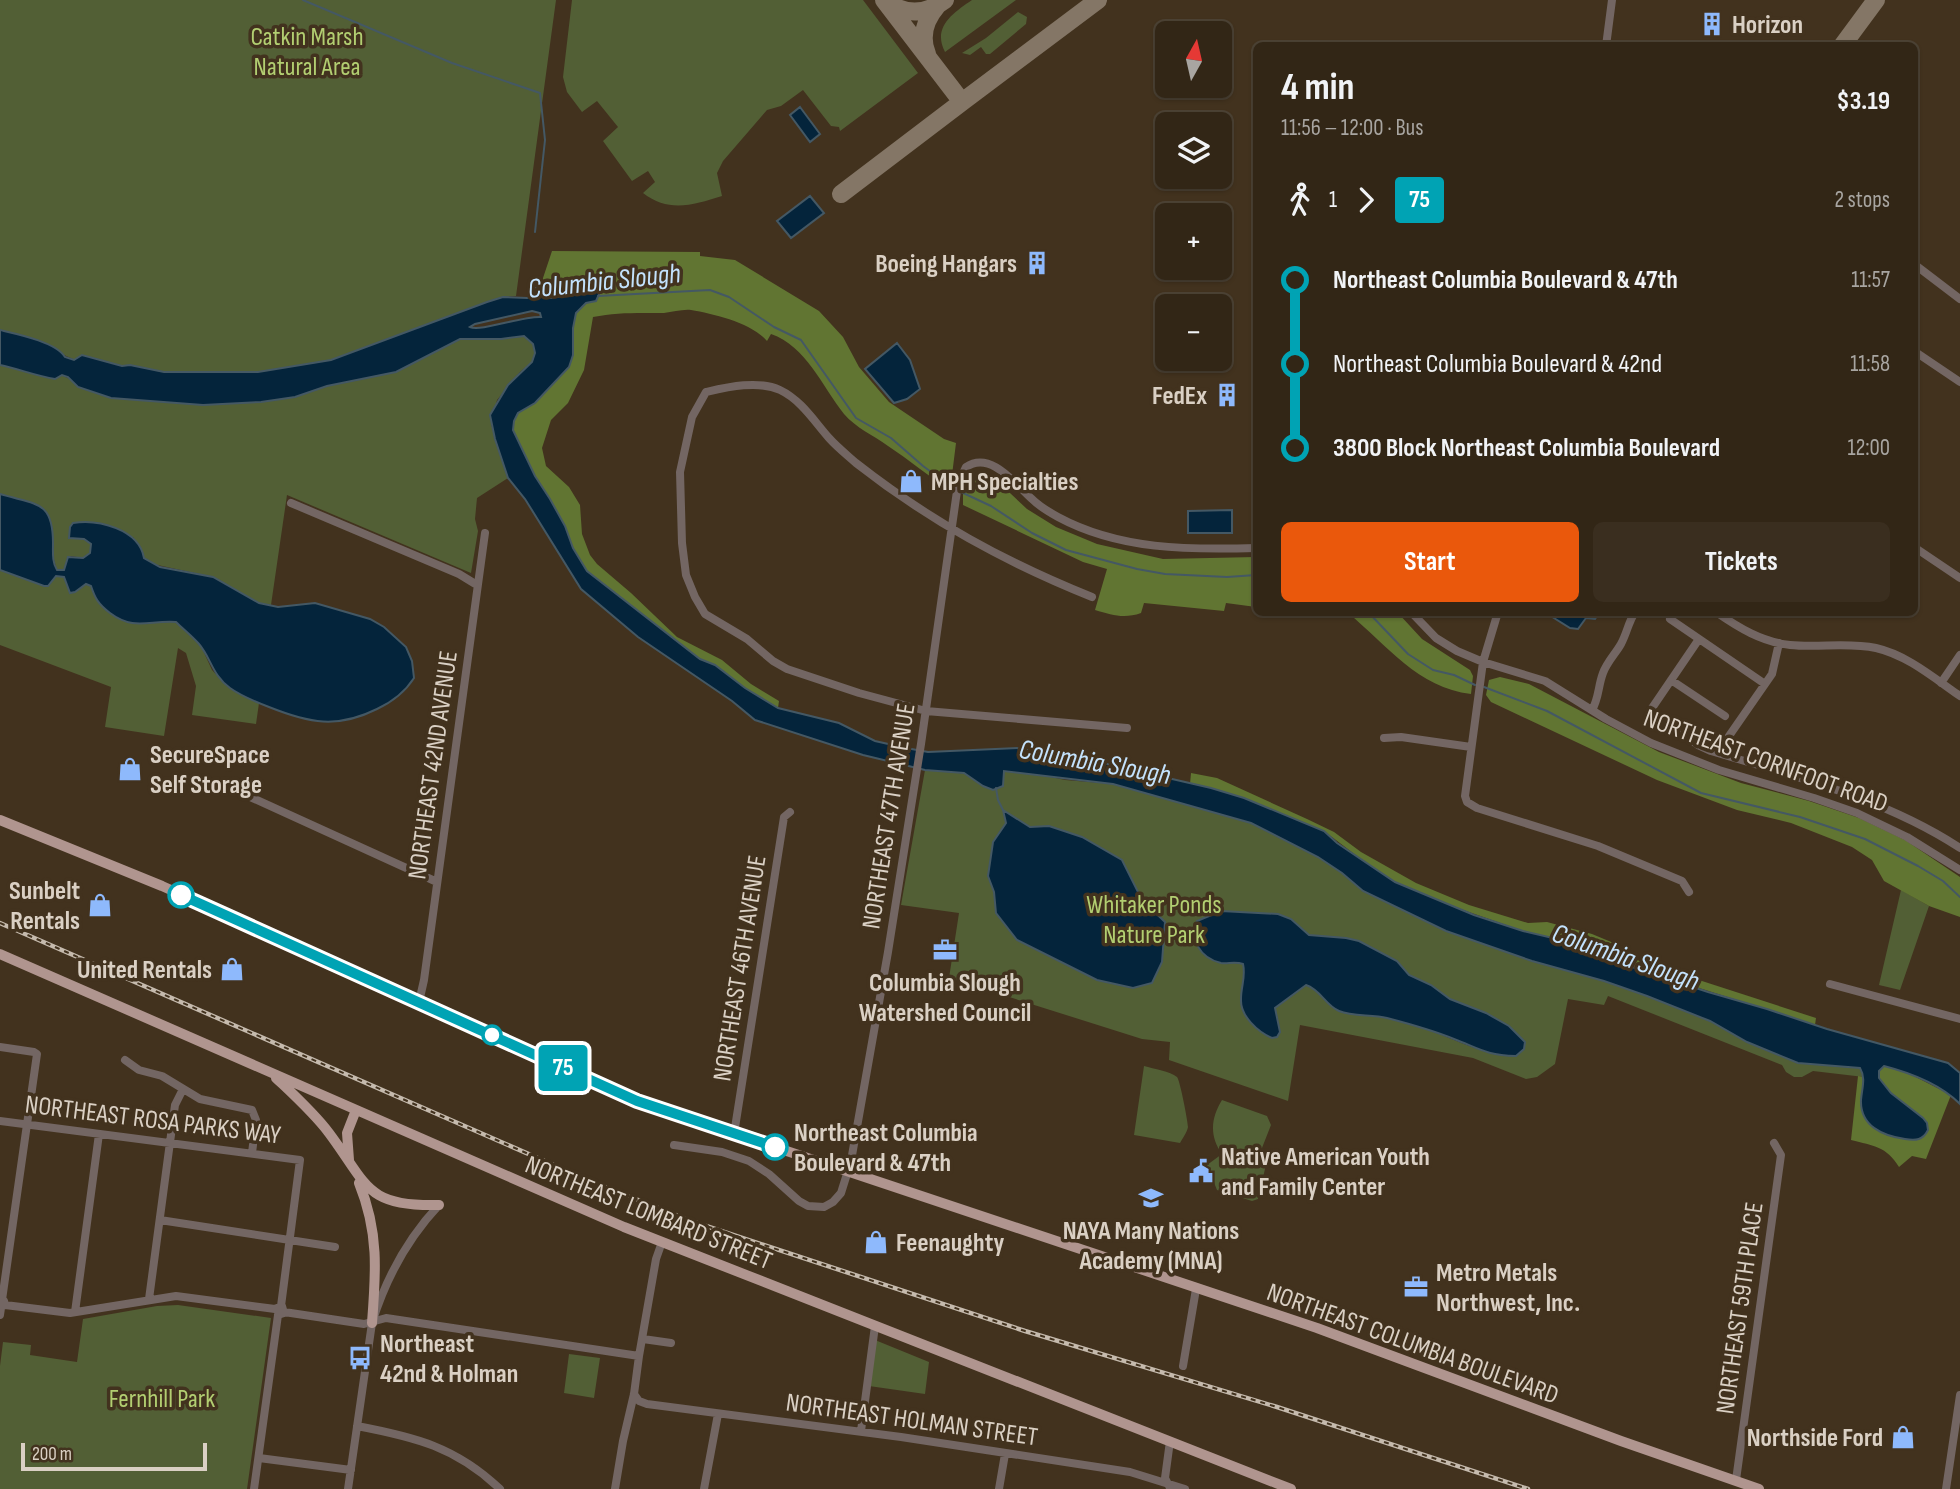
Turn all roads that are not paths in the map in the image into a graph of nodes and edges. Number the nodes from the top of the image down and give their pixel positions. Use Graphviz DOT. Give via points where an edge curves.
graph roads {
  1 [pos="1612,0"];
  2 [pos="1607,42"];
  3 [pos="1918,267"];
  4 [pos="1960,299"];
  5 [pos="1918,354"];
  6 [pos="1960,382"];
  7 [pos="291,503"];
  8 [pos="952,530"];
  9 [pos="485,533"];
  10 [pos="1253,548"];
  11 [pos="1918,550"];
  12 [pos="1960,578"];
  13 [pos="477,585"];
  14 [pos="1092,597"];
  15 [pos="1415,616"];
  16 [pos="1497,616"];
  17 [pos="1632,616"];
  18 [pos="1722,616"];
  19 [pos="1670,619"];
  20 [pos="1699,639"];
  21 [pos="1779,643"];
  22 [pos="1960,655"];
  23 [pos="1483,662"];
  24 [pos="1671,680"];
  25 [pos="1941,683"];
  26 [pos="1765,684"];
  27 [pos="1960,696"];
  28 [pos="1592,710"];
  29 [pos="926,711"];
  30 [pos="1725,716"];
  31 [pos="1127,728"];
  32 [pos="1729,736"];
  33 [pos="1384,738"];
  34 [pos="1471,747"];
  35 [pos="248,796"];
  36 [pos="790,811"];
  37 [pos="0,820"];
  38 [pos="1960,848"];
  39 [pos="1960,870"];
  40 [pos="437,883"];
  41 [pos="1689,892"];
  42 [pos="0,954"];
  43 [pos="1830,984"];
  44 [pos="419,1002"];
  45 [pos="1960,1019"];
  46 [pos="0,1047"];
  47 [pos="124,1060"];
  48 [pos="270,1073"];
  49 [pos="183,1089"];
  50 [pos="356,1110"];
  51 [pos="0,1121"];
  52 [pos="27,1124"];
  53 [pos="99,1134"];
  54 [pos="734,1134"];
  55 [pos="170,1143"];
  56 [pos="1774,1143"];
  57 [pos="674,1145"];
  58 [pos="252,1153"];
  59 [pos="355,1172"];
  60 [pos="848,1172"];
  61 [pos="439,1205"];
  62 [pos="160,1220"];
  63 [pos="290,1240"];
  64 [pos="662,1242"];
  65 [pos="335,1247"];
  66 [pos="1196,1289"];
  67 [pos="149,1298"];
  68 [pos="1,1306"];
  69 [pos="280,1310"];
  70 [pos="75,1312"];
  71 [pos="372,1323"];
  72 [pos="875,1326"];
  73 [pos="643,1339"];
  74 [pos="671,1343"];
  75 [pos="639,1356"];
  76 [pos="1183,1366"];
  77 [pos="635,1394"];
  78 [pos="1960,1395"];
  79 [pos="718,1414"];
  80 [pos="357,1426"];
  81 [pos="861,1431"];
  82 [pos="1170,1441"];
  83 [pos="1005,1454"];
  84 [pos="259,1458"];
  85 [pos="351,1470"];
  86 [pos="1736,1480"];
  87 [pos="1168,1486"];
  88 [pos="254,1489"];
  89 [pos="348,1489"];
  90 [pos="500,1489"];
  91 [pos="615,1489"];
  92 [pos="704,1489"];
  93 [pos="999,1489"];
  94 [pos="1185,1489"];
  95 [pos="1291,1489"];
  96 [pos="1759,1489"];
  97 [pos="1947,1489"];
  1 -- 2 [label="street"];
  3 -- 4 [label="street"];
  5 -- 6 [label="street"];
  7 -- 13 [label="street"];
  8 -- 10 [label="street, NORTHEAST 47TH AVENUE" via="958,484 966,467 978,463 998,468 1051,513 1083,529 1187,549"];
  8 -- 14 [label="street" via="1021,567"];
  8 -- 29 [label="street, NORTHEAST 47TH AVENUE"];
  8 -- 29 [label="street" via="852,459 808,411 780,390 737,386 706,392 692,417 680,472 683,554 686,575 705,614 747,639 779,666"];
  9 -- 13 [label="street, NORTHEAST 42ND AVENUE"];
  11 -- 12 [label="street"];
  13 -- 40 [label="street, NORTHEAST 42ND AVENUE"];
  15 -- 23 [label="street, NORTHEAST CORNFOOT ROAD" via="1441,641"];
  16 -- 23 [label="street"];
  17 -- 28 [label="street" via="1603,672"];
  18 -- 21 [label="street" via="1752,635"];
  19 -- 20 [label="street"];
  20 -- 24 [label="street"];
  20 -- 26 [label="street"];
  21 -- 25 [label="street" via="1877,648"];
  21 -- 26 [label="street"];
  22 -- 25 [label="street"];
  23 -- 28 [label="street, NORTHEAST CORNFOOT ROAD" via="1545,681"];
  23 -- 34 [label="street"];
  24 -- 30 [label="street"];
  24 -- 38 [label="street" via="1650,712 1698,745 1861,798 1913,819"];
  25 -- 27 [label="street"];
  26 -- 32 [label="street"];
  28 -- 39 [label="street, NORTHEAST CORNFOOT ROAD" via="1641,738 1705,765 1872,820"];
  29 -- 31 [label="street"];
  29 -- 60 [label="street, NORTHEAST 47TH AVENUE"];
  33 -- 34 [label="street"];
  34 -- 41 [label="street" via="1467,802 1598,846 1682,881"];
  35 -- 40 [label="street"];
  36 -- 54 [label="street, NORTHEAST 46TH AVENUE" via="784,817 775,865"];
  37 -- 44 [label="main road, NORTHEAST COLUMBIA BOULEVARD" via="162,886"];
  40 -- 44 [label="street, NORTHEAST 42ND AVENUE"];
  42 -- 48 [label="main road, NORTHEAST LOMBARD STREET"];
  43 -- 45 [label="street"];
  44 -- 54 [label="main road, NORTHEAST COLUMBIA BOULEVARD" via="637,1101"];
  46 -- 52 [label="street" via="37,1055"];
  47 -- 49 [label="street"];
  48 -- 50 [label="main road, NORTHEAST LOMBARD STREET"];
  48 -- 59 [label="main road" via="328,1132"];
  49 -- 55 [label="street" via="175,1105"];
  49 -- 58 [label="street" via="206,1101 251,1110 256,1120"];
  50 -- 59 [label="main road" via="346,1141"];
  50 -- 64 [label="main road, NORTHEAST LOMBARD STREET"];
  51 -- 52 [label="street, NORTHEAST ROSA PARKS WAY"];
  52 -- 53 [label="street, NORTHEAST ROSA PARKS WAY"];
  52 -- 68 [label="street"];
  53 -- 55 [label="street, NORTHEAST ROSA PARKS WAY"];
  53 -- 70 [label="street"];
  54 -- 60 [label="main road, NORTHEAST COLUMBIA BOULEVARD"];
  55 -- 58 [label="street, NORTHEAST ROSA PARKS WAY"];
  55 -- 62 [label="street"];
  56 -- 86 [label="street, NORTHEAST 59TH PLACE" via="1781,1155"];
  57 -- 60 [label="street" via="749,1161 811,1207 824,1207 837,1199"];
  58 -- 63 [label="street, NORTHEAST ROSA PARKS WAY" via="300,1160"];
  59 -- 61 [label="main road" via="366,1187 387,1200"];
  59 -- 71 [label="main road" via="376,1251"];
  60 -- 66 [label="main road, NORTHEAST COLUMBIA BOULEVARD"];
  61 -- 71 [label="street" via="401,1254"];
  62 -- 63 [label="street"];
  62 -- 67 [label="street"];
  63 -- 65 [label="street"];
  63 -- 69 [label="street"];
  64 -- 72 [label="main road, NORTHEAST LOMBARD STREET"];
  64 -- 73 [label="street"];
  66 -- 76 [label="street"];
  66 -- 86 [label="main road, NORTHEAST COLUMBIA BOULEVARD" via="1317,1328"];
  67 -- 69 [label="street" via="184,1296"];
  67 -- 70 [label="street"];
  68 -- 70 [label="street"];
  69 -- 71 [label="street"];
  69 -- 84 [label="street"];
  71 -- 75 [label="street" via="386,1318"];
  71 -- 80 [label="street"];
  72 -- 81 [label="street"];
  72 -- 82 [label="main road, NORTHEAST LOMBARD STREET"];
  73 -- 74 [label="street"];
  73 -- 75 [label="street"];
  75 -- 77 [label="street"];
  77 -- 79 [label="street, NORTHEAST HOLMAN STREET" via="647,1404"];
  77 -- 91 [label="street"];
  78 -- 97 [label="street"];
  79 -- 81 [label="street, NORTHEAST HOLMAN STREET"];
  79 -- 92 [label="street"];
  80 -- 85 [label="street"];
  80 -- 90 [label="street" via="443,1448"];
  81 -- 83 [label="street, NORTHEAST HOLMAN STREET"];
  82 -- 87 [label="street" via="1165,1474"];
  82 -- 95 [label="main road, NORTHEAST LOMBARD STREET"];
  83 -- 87 [label="street, NORTHEAST HOLMAN STREET" via="1130,1472"];
  83 -- 93 [label="street"];
  84 -- 85 [label="street"];
  84 -- 88 [label="street"];
  85 -- 89 [label="street"];
  86 -- 96 [label="main road, NORTHEAST COLUMBIA BOULEVARD"];
  87 -- 94 [label="street, NORTHEAST HOLMAN STREET"];
}
